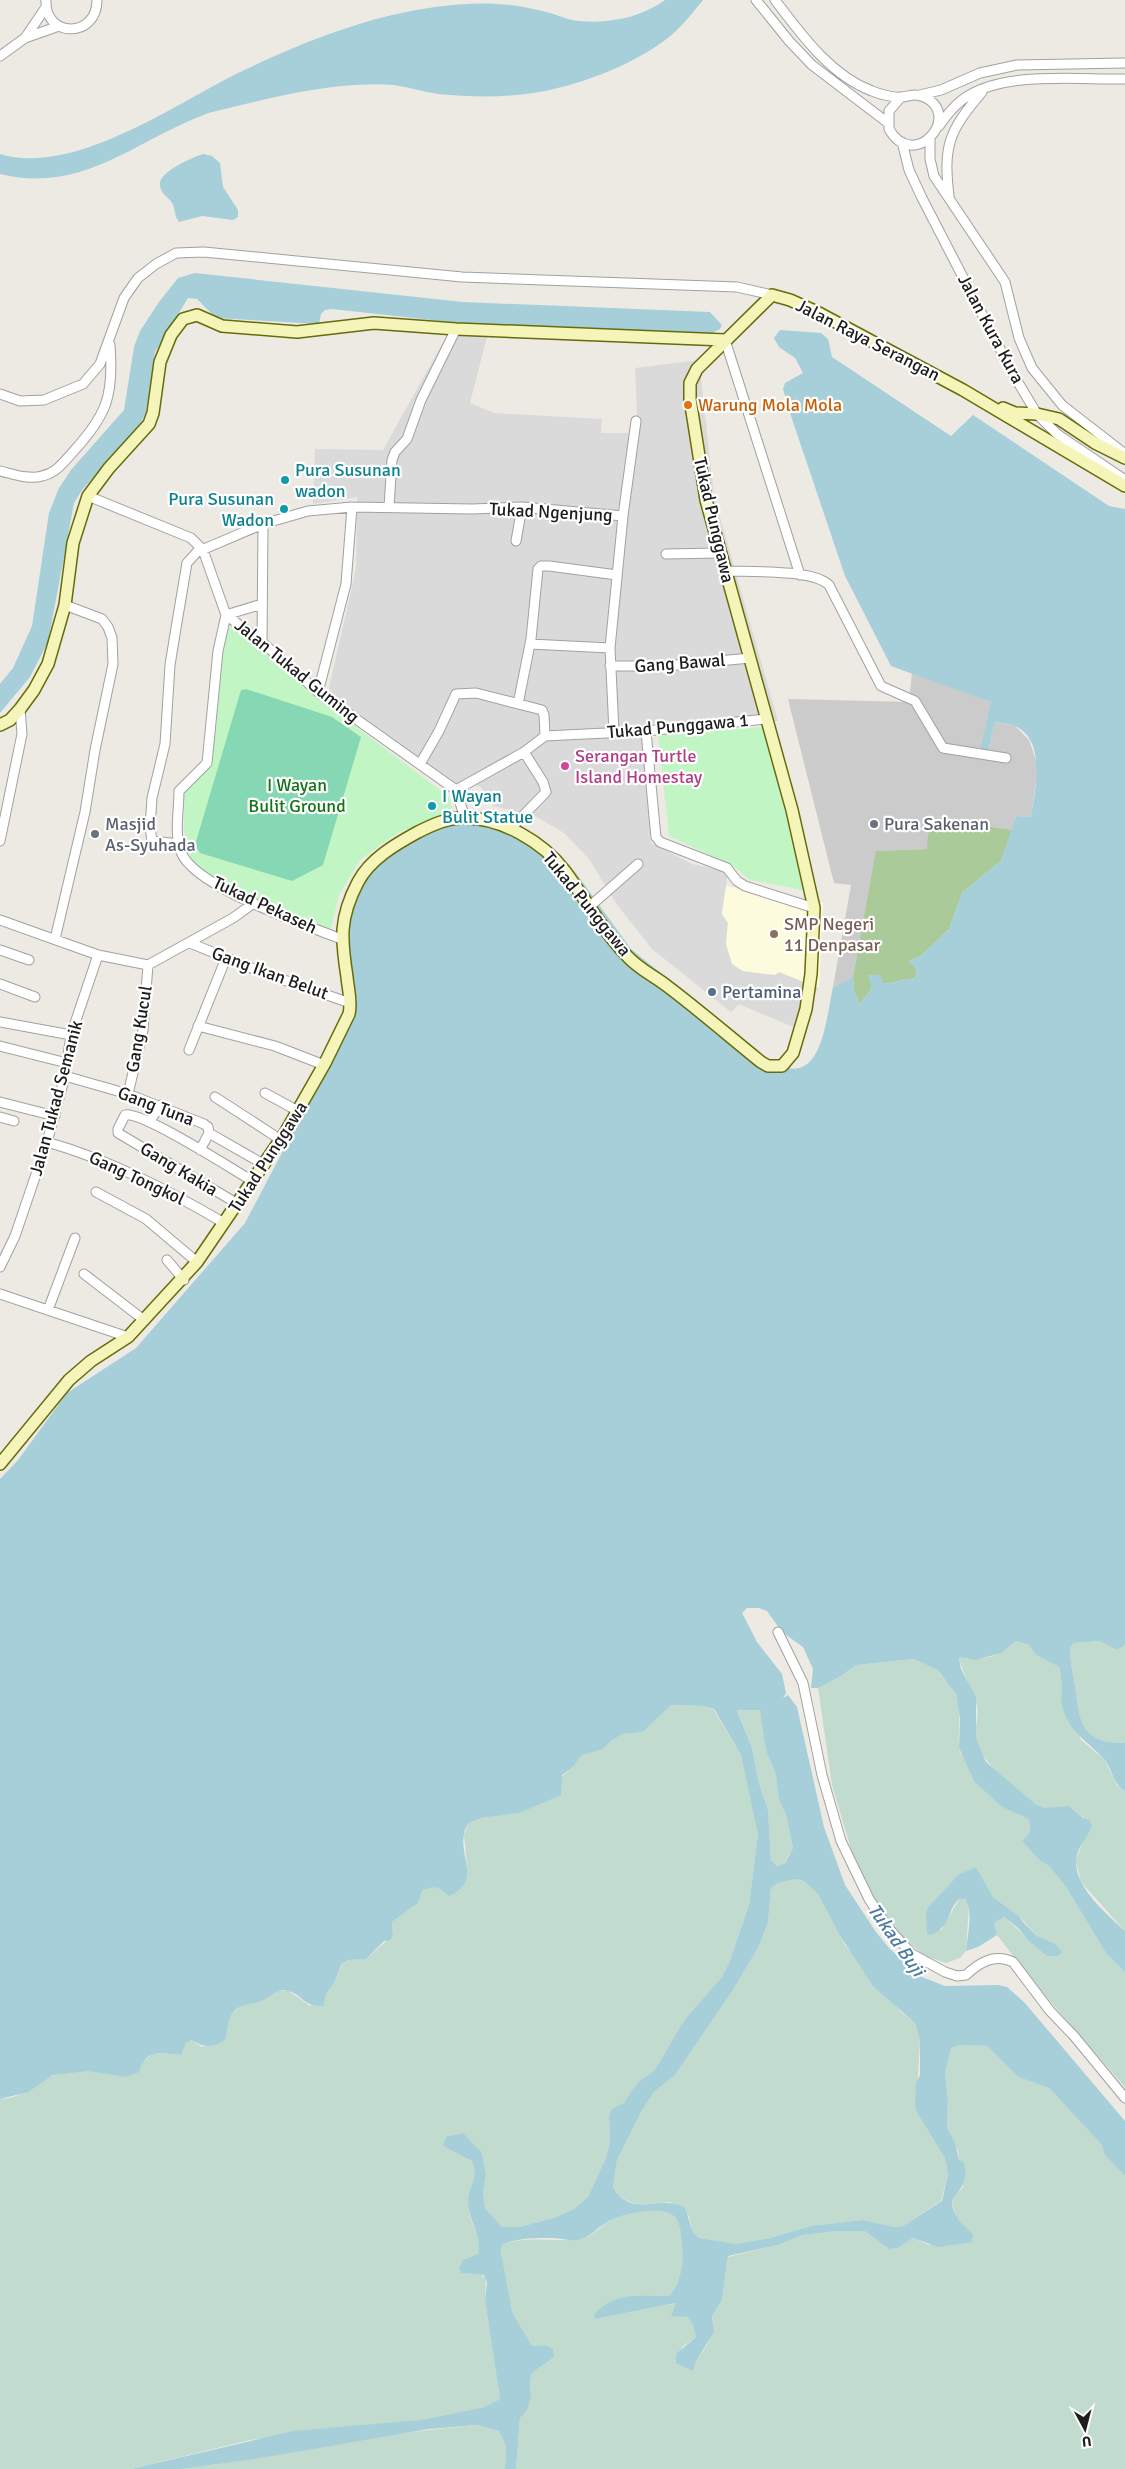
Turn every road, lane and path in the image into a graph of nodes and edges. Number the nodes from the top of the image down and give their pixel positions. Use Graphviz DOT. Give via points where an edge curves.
graph roads {
  1 [pos="97,0"];
  2 [pos="776,0"];
  3 [pos="757,1"];
  4 [pos="46,4"];
  5 [pos="60,26"];
  6 [pos="25,38"];
  7 [pos="0,56"];
  8 [pos="1125,63"];
  9 [pos="1125,79"];
  10 [pos="985,88"];
  11 [pos="920,95"];
  12 [pos="901,97"];
  13 [pos="888,123"];
  14 [pos="937,128"];
  15 [pos="930,138"];
  16 [pos="902,142"];
  17 [pos="950,198"];
  18 [pos="772,295"];
  19 [pos="456,329"];
  20 [pos="725,340"];
  21 [pos="110,342"];
  22 [pos="962,390"];
  23 [pos="0,394"];
  24 [pos="1037,414"];
  25 [pos="636,421"];
  26 [pos="1125,454"];
  27 [pos="1125,458"];
  28 [pos="0,471"];
  29 [pos="1125,480"];
  30 [pos="1125,486"];
  31 [pos="88,496"];
  32 [pos="352,507"];
  33 [pos="389,507"];
  34 [pos="522,507"];
  35 [pos="623,516"];
  36 [pos="263,524"];
  37 [pos="516,541"];
  38 [pos="203,550"];
  39 [pos="720,553"];
  40 [pos="666,554"];
  41 [pos="726,571"];
  42 [pos="617,575"];
  43 [pos="800,575"];
  44 [pos="262,604"];
  45 [pos="65,605"];
  46 [pos="226,614"];
  47 [pos="262,642"];
  48 [pos="530,644"];
  49 [pos="610,648"];
  50 [pos="750,658"];
  51 [pos="610,666"];
  52 [pos="318,692"];
  53 [pos="518,704"];
  54 [pos="20,709"];
  55 [pos="766,719"];
  56 [pos="0,725"];
  57 [pos="614,732"];
  58 [pos="646,732"];
  59 [pos="545,736"];
  60 [pos="524,752"];
  61 [pos="1006,758"];
  62 [pos="420,764"];
  63 [pos="456,790"];
  64 [pos="465,818"];
  65 [pos="511,828"];
  66 [pos="0,841"];
  67 [pos="179,844"];
  68 [pos="638,864"];
  69 [pos="254,903"];
  70 [pos="589,907"];
  71 [pos="814,908"];
  72 [pos="0,920"];
  73 [pos="341,939"];
  74 [pos="55,940"];
  75 [pos="190,943"];
  76 [pos="0,950"];
  77 [pos="98,955"];
  78 [pos="226,958"];
  79 [pos="29,960"];
  80 [pos="148,965"];
  81 [pos="0,984"];
  82 [pos="35,996"];
  83 [pos="350,1003"];
  84 [pos="0,1022"];
  85 [pos="198,1026"];
  86 [pos="71,1035"];
  87 [pos="0,1046"];
  88 [pos="189,1050"];
  89 [pos="67,1063"];
  90 [pos="324,1065"];
  91 [pos="65,1076"];
  92 [pos="265,1093"];
  93 [pos="128,1094"];
  94 [pos="215,1097"];
  95 [pos="0,1102"];
  96 [pos="160,1105"];
  97 [pos="298,1111"];
  98 [pos="55,1116"];
  99 [pos="0,1117"];
  100 [pos="14,1121"];
  101 [pos="150,1122"];
  102 [pos="209,1134"];
  103 [pos="281,1140"];
  104 [pos="47,1142"];
  105 [pos="200,1150"];
  106 [pos="265,1165"];
  107 [pos="254,1182"];
  108 [pos="96,1192"];
  109 [pos="238,1204"];
  110 [pos="224,1223"];
  111 [pos="75,1238"];
  112 [pos="167,1260"];
  113 [pos="197,1262"];
  114 [pos="0,1267"];
  115 [pos="84,1274"];
  116 [pos="184,1280"];
  117 [pos="0,1294"];
  118 [pos="48,1310"];
  119 [pos="144,1320"];
  120 [pos="128,1337"];
  121 [pos="0,1464"];
  122 [pos="778,1632"];
  123 [pos="1125,2098"];
  1 -- 5 [label="street" via="95,12 88,22 78,28"];
  2 -- 12 [label="street" via="823,57 852,80 872,91"];
  3 -- 13 [label="street" via="812,65"];
  4 -- 5 [label="street" via="50,18"];
  4 -- 6 [label="street"];
  5 -- 6 [label="street"];
  6 -- 7 [label="street"];
  8 -- 11 [label="street" via="1017,65 980,73 941,90"];
  9 -- 10 [label="street" via="1021,80"];
  10 -- 14 [label="street" via="962,99"];
  10 -- 17 [label="street" via="953,130 947,147"];
  11 -- 12 [label="street"];
  11 -- 14 [label="street" via="934,105 939,116"];
  12 -- 13 [label="street" via="889,111"];
  13 -- 16 [label="street" via="892,134"];
  14 -- 15 [label="street"];
  15 -- 16 [label="street" via="920,144"];
  15 -- 17 [label="street, Jalan Kura Kura" via="934,176"];
  16 -- 24 [label="street, Jalan Kura Kura" via="909,170 922,198"];
  17 -- 26 [label="street, Jalan Kura Kura" via="1005,282 1019,338 1032,368 1062,405"];
  18 -- 20 [label="street, Tukad Punggawa"];
  18 -- 21 [label="street" via="737,287 462,277 204,252 176,253 138,278 124,298"];
  18 -- 22 [label="street, Jalan Raya Serangan" via="817,312"];
  19 -- 20 [label="street"];
  19 -- 31 [label="street" via="374,323 297,332 222,326 191,315 183,319 171,335 160,362 149,424"];
  19 -- 33 [label="street" via="421,400 407,439 395,452"];
  20 -- 39 [label="street, Tukad Punggawa" via="693,376 690,399 706,500"];
  20 -- 43 [label="street"];
  21 -- 23 [label="street" via="100,364 84,384 61,395 20,401"];
  21 -- 28 [label="street" via="112,377 106,407 89,435 55,471 41,477"];
  22 -- 24 [label="street, Jalan Raya Serangan" via="1015,413"];
  22 -- 30 [label="street, Jalan Raya Serangan"];
  24 -- 27 [label="street, Jalan Raya Serangan" via="1058,419"];
  24 -- 29 [label="street, Jalan Kura Kura" via="1057,434"];
  25 -- 35 [label="street"];
  31 -- 38 [label="street" via="191,538"];
  31 -- 45 [label="street" via="73,543"];
  32 -- 33 [label="street, Tukad Ngenjung"];
  32 -- 36 [label="street, Tukad Ngenjung" via="308,511"];
  32 -- 52 [label="street" via="346,584"];
  33 -- 34 [label="street, Tukad Ngenjung"];
  34 -- 35 [label="street, Tukad Ngenjung"];
  34 -- 37 [label="street"];
  35 -- 42 [label="street, Tukad Ngenjung"];
  36 -- 38 [label="street, Tukad Ngenjung"];
  36 -- 44 [label="street"];
  38 -- 46 [label="street, Jalan Tukad Guming"];
  38 -- 67 [label="street" via="191,556 187,563 170,665 165,744 150,818 152,841"];
  39 -- 40 [label="street"];
  39 -- 41 [label="street, Tukad Punggawa"];
  41 -- 43 [label="street"];
  41 -- 50 [label="street, Tukad Punggawa"];
  42 -- 48 [label="street" via="541,566 538,569"];
  42 -- 49 [label="street, Tukad Ngenjung"];
  43 -- 61 [label="street" via="824,580 830,585 882,686 915,701 943,748"];
  44 -- 46 [label="street"];
  44 -- 47 [label="street"];
  45 -- 54 [label="street" via="48,664"];
  45 -- 74 [label="street" via="102,619 112,638 113,664 85,812"];
  46 -- 47 [label="street, Jalan Tukad Guming"];
  46 -- 67 [label="street" via="218,650 207,763 179,791"];
  47 -- 52 [label="street, Jalan Tukad Guming"];
  48 -- 49 [label="street"];
  48 -- 53 [label="street"];
  49 -- 51 [label="street, Tukad Ngenjung"];
  50 -- 51 [label="street, Gang Bawal" via="666,666"];
  50 -- 55 [label="street, Tukad Punggawa"];
  51 -- 57 [label="street, Tukad Ngenjung"];
  52 -- 62 [label="street, Jalan Tukad Guming"];
  53 -- 59 [label="street" via="544,712"];
  53 -- 62 [label="street" via="476,693 456,694"];
  54 -- 56 [label="street"];
  54 -- 66 [label="street" via="22,734"];
  55 -- 58 [label="street, Tukad Punggawa 1"];
  55 -- 71 [label="street, Tukad Punggawa" via="792,810"];
  57 -- 58 [label="street, Tukad Punggawa 1"];
  57 -- 59 [label="street, Tukad Punggawa 1"];
  58 -- 71 [label="street" via="656,837 660,842 727,868 736,881 745,886"];
  59 -- 60 [label="street"];
  60 -- 63 [label="street"];
  60 -- 65 [label="street" via="546,792"];
  62 -- 63 [label="street, Jalan Tukad Guming"];
  63 -- 64 [label="street"];
  64 -- 65 [label="street, Tukad Punggawa"];
  64 -- 73 [label="street, Tukad Punggawa" via="449,819 426,828 394,845 374,862 358,882 347,909"];
  65 -- 70 [label="street, Tukad Punggawa" via="553,857"];
  67 -- 69 [label="street, Tukad Pekaseh" via="183,857 198,871"];
  68 -- 70 [label="street"];
  69 -- 73 [label="street, Tukad Pekaseh"];
  69 -- 75 [label="street"];
  70 -- 71 [label="street, Tukad Punggawa" via="634,962 761,1062 776,1066 787,1062 799,1037 811,974"];
  72 -- 74 [label="street"];
  73 -- 83 [label="street, Tukad Punggawa"];
  74 -- 77 [label="street"];
  75 -- 78 [label="street, Gang Ikan Belut"];
  75 -- 80 [label="street"];
  76 -- 79 [label="street"];
  77 -- 80 [label="street"];
  77 -- 86 [label="street, Jalan Tukad Semanik"];
  78 -- 83 [label="street, Gang Ikan Belut"];
  78 -- 85 [label="street"];
  80 -- 93 [label="street, Gang Kucul" via="143,1030"];
  81 -- 82 [label="street"];
  83 -- 90 [label="street, Tukad Punggawa" via="347,1018"];
  84 -- 86 [label="street"];
  85 -- 88 [label="street"];
  85 -- 90 [label="street" via="275,1046"];
  86 -- 89 [label="street, Jalan Tukad Semanik"];
  87 -- 89 [label="street"];
  89 -- 91 [label="street, Jalan Tukad Semanik"];
  90 -- 97 [label="street, Tukad Punggawa"];
  91 -- 93 [label="street, Gang Tuna"];
  91 -- 98 [label="street, Jalan Tukad Semanik"];
  92 -- 97 [label="street"];
  93 -- 96 [label="street, Gang Tuna"];
  94 -- 103 [label="street"];
  95 -- 98 [label="street"];
  96 -- 101 [label="street"];
  96 -- 102 [label="street, Gang Tuna" via="204,1124"];
  97 -- 103 [label="street, Tukad Punggawa"];
  98 -- 104 [label="street, Jalan Tukad Semanik"];
  99 -- 100 [label="street"];
  101 -- 105 [label="street"];
  101 -- 109 [label="street, Gang Kakia" via="126,1114 118,1129 120,1134"];
  102 -- 105 [label="street"];
  102 -- 106 [label="street, Gang Tuna"];
  103 -- 106 [label="street, Tukad Punggawa"];
  104 -- 110 [label="street, Gang Tongkol" via="136,1176"];
  104 -- 114 [label="street, Jalan Tukad Semanik" via="15,1236"];
  105 -- 107 [label="street"];
  106 -- 107 [label="street, Tukad Punggawa"];
  107 -- 109 [label="street, Tukad Punggawa"];
  108 -- 113 [label="street" via="146,1219"];
  109 -- 110 [label="street, Tukad Punggawa"];
  110 -- 113 [label="street, Tukad Punggawa"];
  111 -- 118 [label="street"];
  112 -- 116 [label="street"];
  113 -- 119 [label="street, Tukad Punggawa"];
  115 -- 119 [label="street"];
  117 -- 118 [label="street"];
  118 -- 120 [label="street"];
  119 -- 120 [label="street, Tukad Punggawa"];
  120 -- 121 [label="street, Tukad Punggawa" via="69,1380"];
  122 -- 123 [label="street" via="803,1683 822,1775 842,1841 869,1900 888,1928 912,1954 953,1974 964,1975 974,1966 991,1959 1004,1958 1013,1962 1050,2011"];
}
